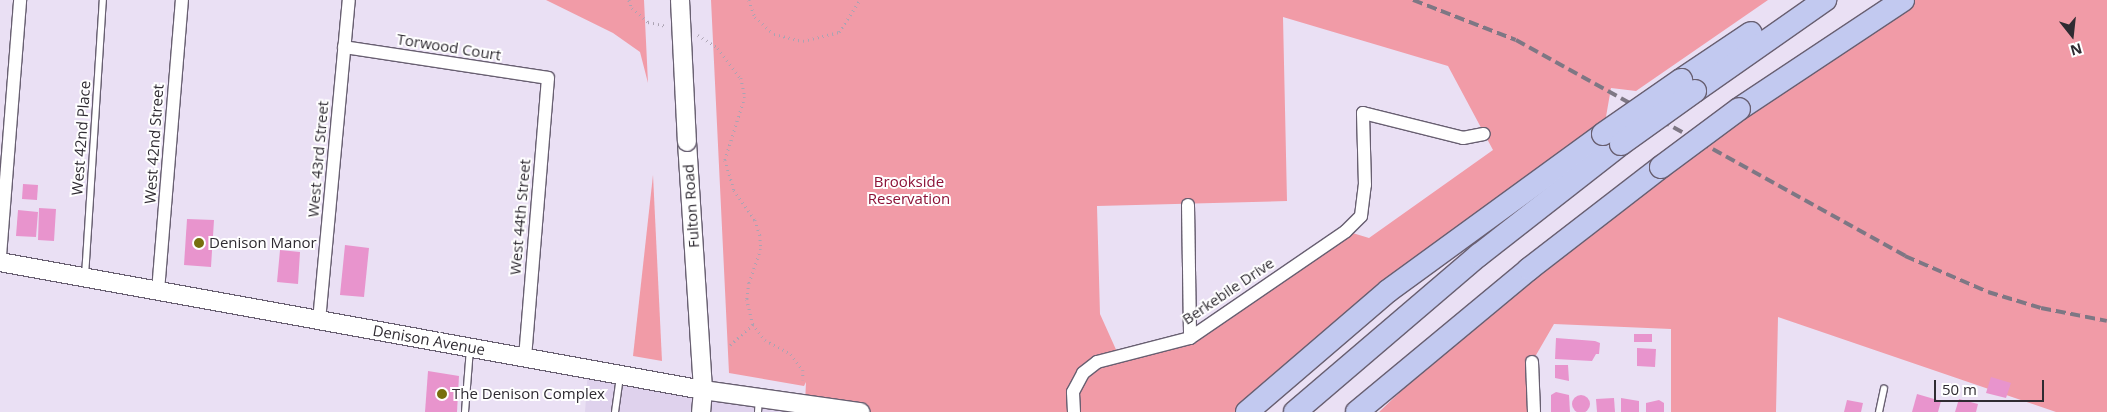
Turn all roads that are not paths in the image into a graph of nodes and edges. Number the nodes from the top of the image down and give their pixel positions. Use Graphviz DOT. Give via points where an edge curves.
graph roads {
  1 [pos="20,0"];
  2 [pos="103,0"];
  3 [pos="182,0"];
  4 [pos="349,0"];
  5 [pos="680,0"];
  6 [pos="1799,0"];
  7 [pos="1825,0"];
  8 [pos="1903,0"];
  9 [pos="344,47"];
  10 [pos="548,78"];
  11 [pos="1688,85"];
  12 [pos="1484,134"];
  13 [pos="1612,139"];
  14 [pos="1188,205"];
  15 [pos="0,256"];
  16 [pos="0,262"];
  17 [pos="1529,269"];
  18 [pos="85,277"];
  19 [pos="158,290"];
  20 [pos="319,321"];
  21 [pos="1190,338"];
  22 [pos="470,348"];
  23 [pos="525,358"];
  24 [pos="1532,362"];
  25 [pos="620,373"];
  26 [pos="1884,389"];
  27 [pos="703,390"];
  28 [pos="759,405"];
  29 [pos="810,408"];
  30 [pos="1249,409"];
  31 [pos="465,412"];
  32 [pos="615,412"];
  33 [pos="701,412"];
  34 [pos="860,412"];
  35 [pos="1074,412"];
  36 [pos="1295,412"];
  37 [pos="1357,412"];
  38 [pos="1379,412"];
  39 [pos="1534,412"];
  40 [pos="1879,412"];
  1 -- 15 [label="street"];
  2 -- 18 [label="lane, West 42nd Place"];
  3 -- 19 [label="street, West 42nd Street"];
  4 -- 9 [label="street, West 43rd Street"];
  5 -- 27 [label="main road, Fulton Road, bridge"];
  6 -- 11 [label="highway"];
  7 -- 11 [label="highway"];
  8 -- 17 [label="highway, bridge" via="1739,109"];
  9 -- 10 [label="street, Torwood Court"];
  9 -- 20 [label="street, West 43rd Street"];
  10 -- 23 [label="street, West 44th Street"];
  11 -- 13 [label="highway, bridge"];
  12 -- 21 [label="street, Berkebile Drive" via="1463,138 1363,113 1365,185 1361,216 1346,231"];
  13 -- 30 [label="highway" via="1388,290"];
  13 -- 36 [label="highway"];
  14 -- 21 [label="street"];
  16 -- 18 [label="main road, Denison Avenue"];
  17 -- 37 [label="highway"];
  17 -- 38 [label="highway"];
  18 -- 19 [label="main road, Denison Avenue"];
  19 -- 20 [label="main road, Denison Avenue"];
  20 -- 22 [label="main road, Denison Avenue"];
  21 -- 35 [label="street, Berkebile Drive" via="1097,362 1083,373 1074,392"];
  22 -- 23 [label="main road, Denison Avenue"];
  22 -- 31 [label="lane"];
  23 -- 25 [label="main road, Denison Avenue"];
  24 -- 39 [label="street"];
  25 -- 27 [label="main road, Denison Avenue"];
  25 -- 32 [label="lane"];
  26 -- 40 [label="lane"];
  27 -- 28 [label="main road, Denison Avenue"];
  27 -- 33 [label="main road, Fulton Road"];
  28 -- 29 [label="main road, Denison Avenue"];
  29 -- 34 [label="main road, Denison Avenue"];
}
